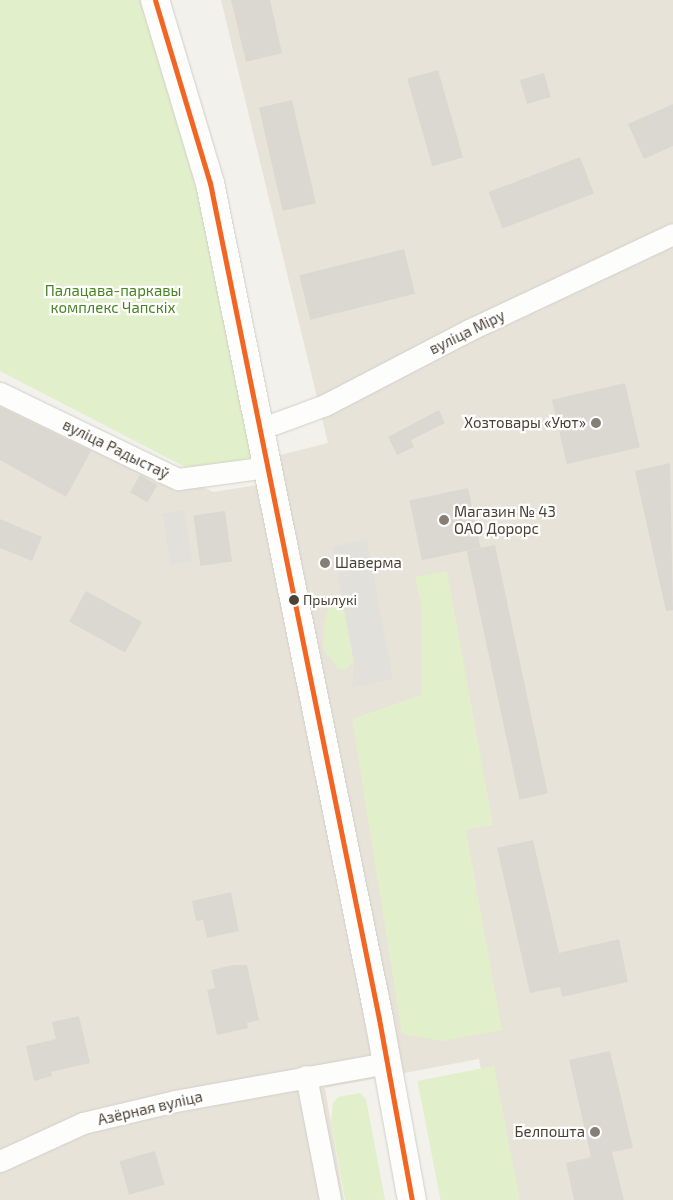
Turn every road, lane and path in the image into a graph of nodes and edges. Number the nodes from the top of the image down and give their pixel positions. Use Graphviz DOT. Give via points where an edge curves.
graph roads {
  1 [pos="155,0"];
  2 [pos="673,234"];
  3 [pos="0,393"];
  4 [pos="260,429"];
  5 [pos="268,467"];
  6 [pos="387,1062"];
  7 [pos="306,1076"];
  8 [pos="0,1161"];
  9 [pos="330,1200"];
  10 [pos="412,1200"];
  1 -- 4 [label="street" via="210,183"];
  2 -- 4 [label="street, вуліца Міру" via="469,330 325,404"];
  3 -- 5 [label="street, вуліца Радыстаў" via="178,479"];
  4 -- 5 [label="street"];
  5 -- 6 [label="street"];
  6 -- 7 [label="street, Азёрная вуліца"];
  6 -- 10 [label="street"];
  7 -- 8 [label="street, Азёрная вуліца" via="175,1101 83,1123"];
  7 -- 9 [label="street"];
}
